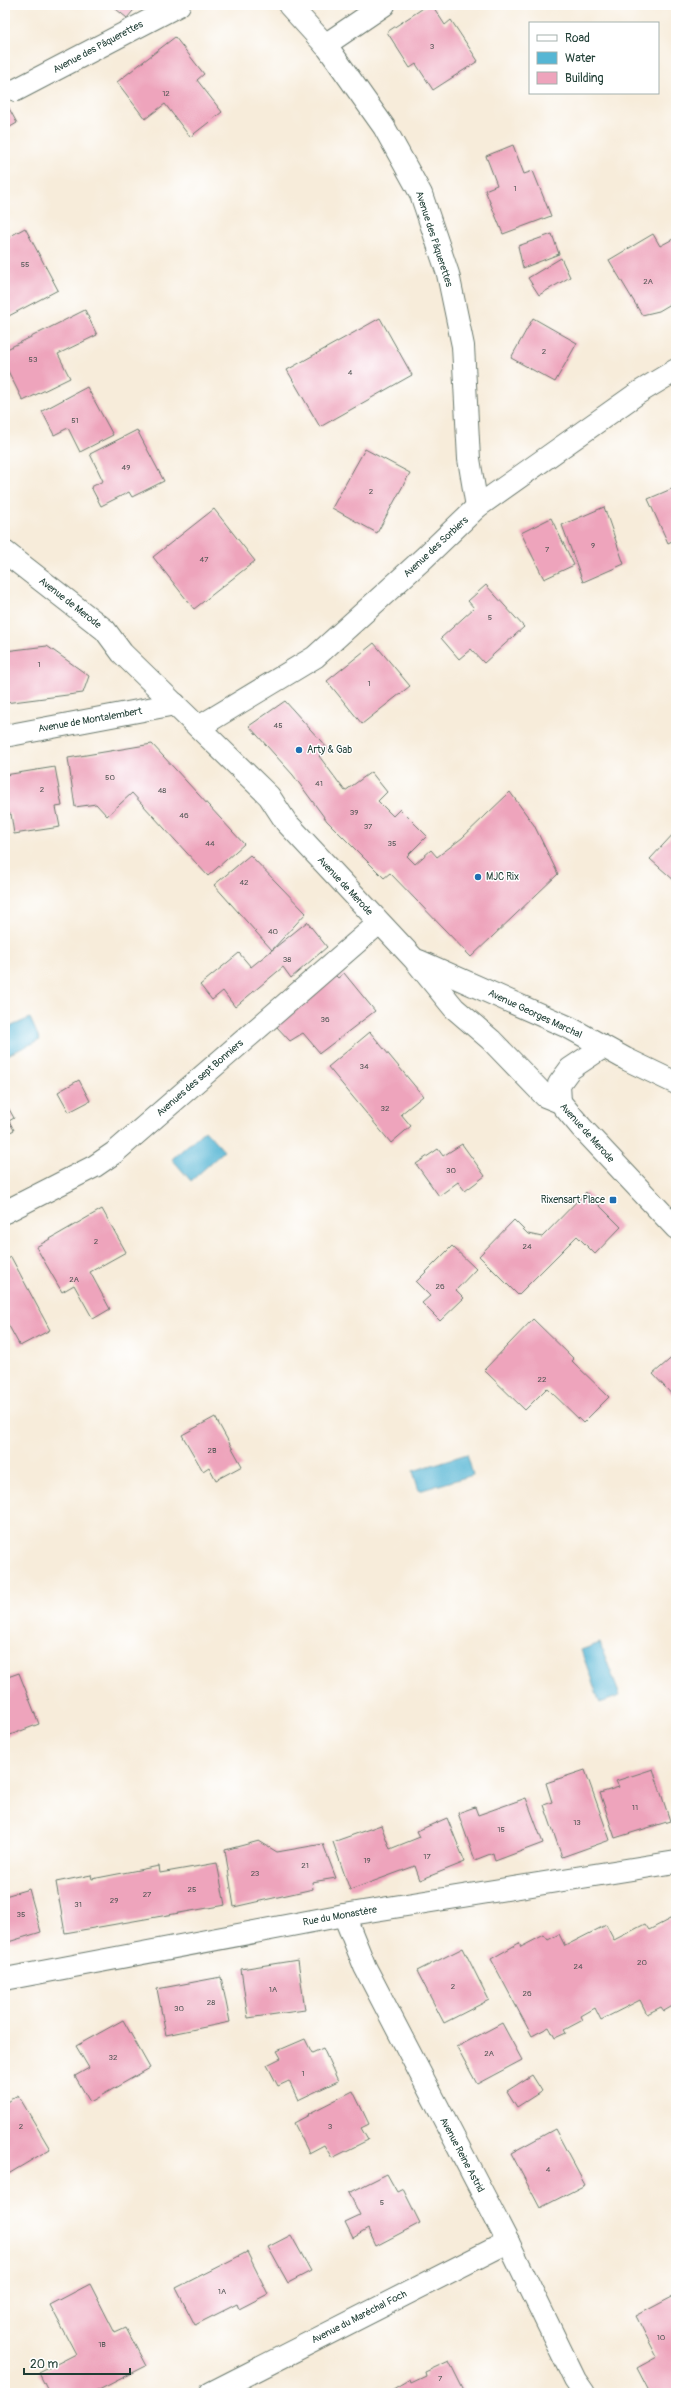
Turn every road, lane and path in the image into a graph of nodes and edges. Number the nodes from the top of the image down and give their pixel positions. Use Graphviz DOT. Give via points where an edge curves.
graph roads {
  1 [pos="179,5"];
  2 [pos="289,5"];
  3 [pos="384,5"];
  4 [pos="326,45"];
  5 [pos="16,90"];
  6 [pos="676,370"];
  7 [pos="477,507"];
  8 [pos="5,552"];
  9 [pos="175,704"];
  10 [pos="199,727"];
  11 [pos="5,736"];
  12 [pos="379,923"];
  13 [pos="414,959"];
  14 [pos="603,1047"];
  15 [pos="676,1083"];
  16 [pos="560,1102"];
  17 [pos="5,1212"];
  18 [pos="676,1228"];
  19 [pos="676,1862"];
  20 [pos="344,1915"];
  21 [pos="5,1979"];
  22 [pos="508,2242"];
  23 [pos="211,2393"];
  24 [pos="584,2393"];
  1 -- 5 [label="street, Avenue des Pâquerettes"];
  2 -- 4 [label="street, Avenue des Pâquerettes"];
  3 -- 4 [label="street"];
  4 -- 7 [label="street, Avenue des Pâquerettes" via="384,127 421,194 448,274 463,346 469,459"];
  6 -- 7 [label="street, Avenue des Sorbiers" via="638,393"];
  7 -- 10 [label="street, Avenue des Sorbiers" via="315,657"];
  8 -- 9 [label="street, Avenue de Merode" via="105,630 122,654"];
  9 -- 10 [label="street, Avenue de Merode"];
  9 -- 11 [label="street, Avenue de Montalembert"];
  10 -- 12 [label="street, Avenue de Merode" via="269,796 286,822"];
  12 -- 13 [label="street, Avenue de Merode"];
  12 -- 17 [label="street, Avenues des sept Bonniers" via="114,1153 95,1166"];
  13 -- 14 [label="street, Avenue Georges Marchal" via="570,1028"];
  13 -- 16 [label="street, Avenue de Merode" via="454,1008 491,1040 546,1096"];
  14 -- 15 [label="street, Avenue Georges Marchal"];
  14 -- 16 [label="street" via="570,1069 559,1084"];
  16 -- 18 [label="street, Avenue de Merode" via="581,1128"];
  19 -- 20 [label="street, Rue du Monastère"];
  20 -- 21 [label="street, Rue du Monastère"];
  20 -- 22 [label="street, Avenue Reine Astrid" via="364,1967"];
  22 -- 23 [label="street, Avenue du Maréchal Foch"];
  22 -- 24 [label="street, Avenue Reine Astrid" via="575,2380"];
}
